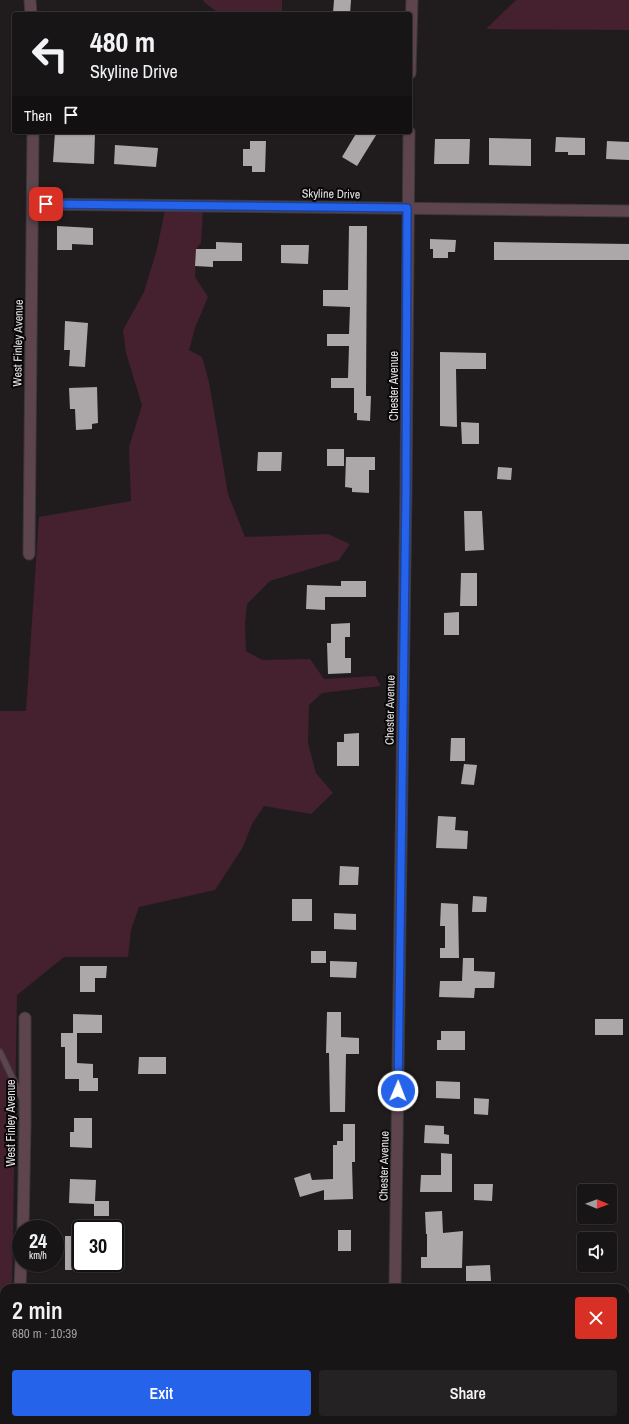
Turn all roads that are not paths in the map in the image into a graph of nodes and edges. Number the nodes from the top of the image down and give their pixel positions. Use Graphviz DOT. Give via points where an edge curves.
graph roads {
  1 [pos="30,0"];
  2 [pos="412,0"];
  3 [pos="31,12"];
  4 [pos="412,12"];
  5 [pos="34,134"];
  6 [pos="409,134"];
  7 [pos="33,204"];
  8 [pos="407,208"];
  9 [pos="629,211"];
  10 [pos="28,554"];
  11 [pos="25,1018"];
  12 [pos="0,1052"];
  13 [pos="25,1103"];
  14 [pos="23,1220"];
  15 [pos="21,1272"];
  16 [pos="20,1284"];
  17 [pos="395,1284"];
  1 -- 3 [label="street"];
  2 -- 4 [label="street"];
  5 -- 7 [label="street, West Finley Avenue"];
  6 -- 8 [label="street, Chester Avenue"];
  7 -- 8 [label="street, Skyline Drive"];
  7 -- 10 [label="street, West Finley Avenue"];
  8 -- 9 [label="street, Skyline Drive"];
  8 -- 17 [label="street, Chester Avenue" via="406,490"];
  11 -- 13 [label="street, West Finley Avenue"];
  12 -- 13 [label="lane"];
  13 -- 14 [label="street, West Finley Avenue"];
  15 -- 16 [label="street"];
}
